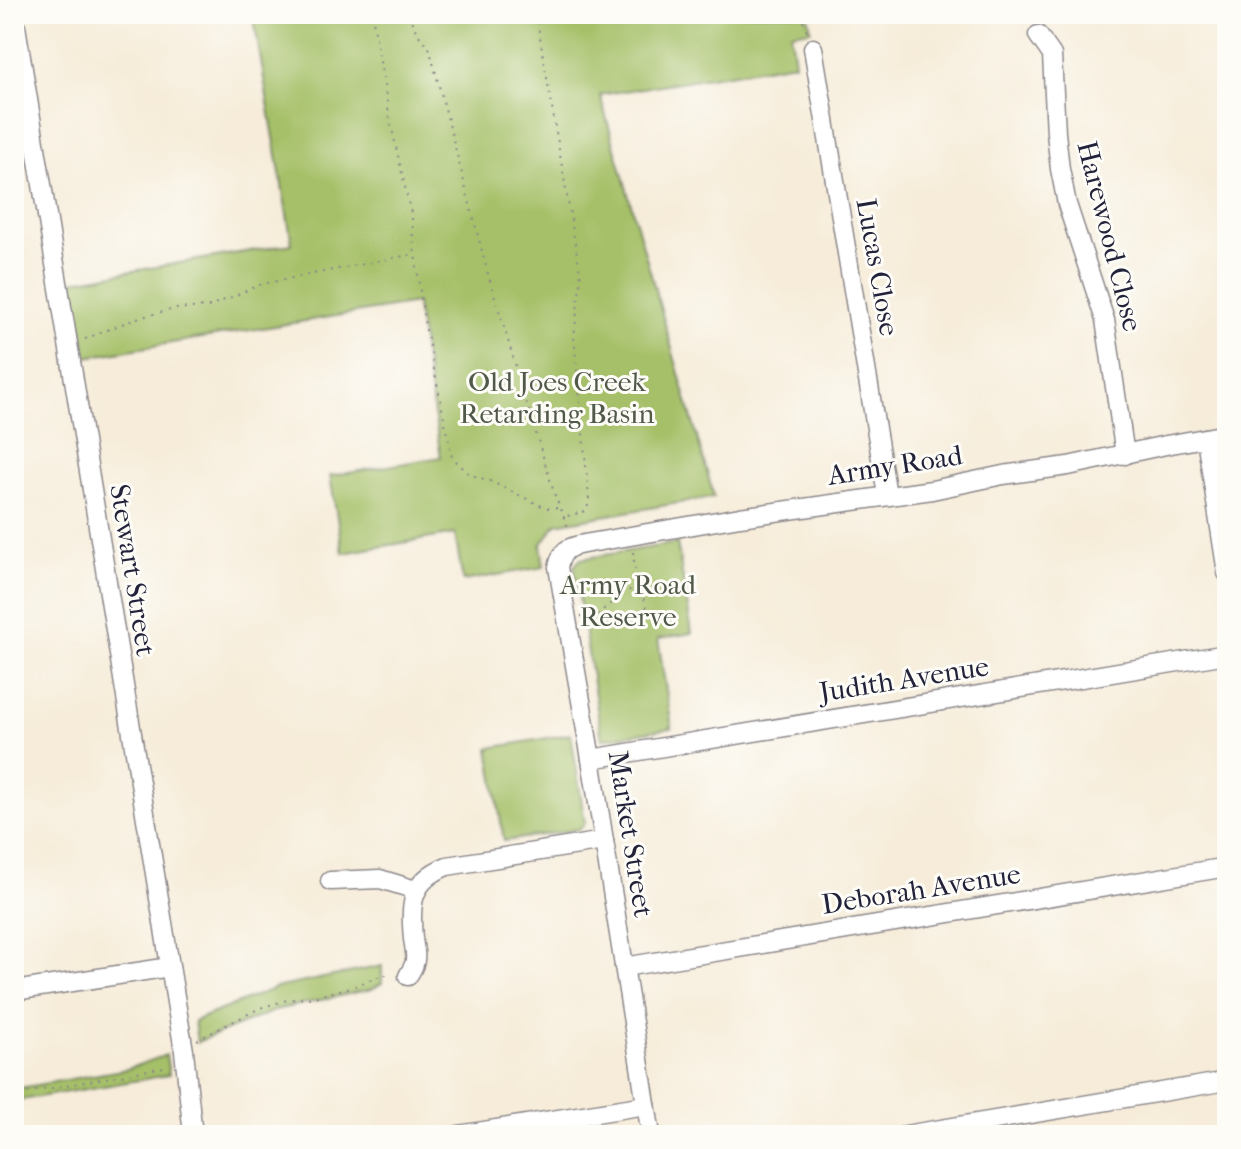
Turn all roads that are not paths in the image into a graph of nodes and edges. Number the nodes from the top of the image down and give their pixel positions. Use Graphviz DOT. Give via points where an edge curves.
graph roads {
  1 [pos="14,14"];
  2 [pos="1038,35"];
  3 [pos="813,48"];
  4 [pos="18,66"];
  5 [pos="1227,434"];
  6 [pos="1206,438"];
  7 [pos="1125,455"];
  8 [pos="887,495"];
  9 [pos="570,546"];
  10 [pos="1227,573"];
  11 [pos="1227,654"];
  12 [pos="591,759"];
  13 [pos="604,841"];
  14 [pos="1227,867"];
  15 [pos="330,881"];
  16 [pos="416,890"];
  17 [pos="170,967"];
  18 [pos="624,967"];
  19 [pos="408,976"];
  20 [pos="14,991"];
  21 [pos="1227,1081"];
  22 [pos="646,1105"];
  23 [pos="193,1135"];
  24 [pos="458,1135"];
  25 [pos="651,1135"];
  26 [pos="905,1135"];
  1 -- 4 [label="street, Stewart Street"];
  2 -- 7 [label="street, Harewood Close" via="1052,55 1060,169 1105,320"];
  3 -- 8 [label="street, Lucas Close"];
  4 -- 17 [label="street, Stewart Street"];
  5 -- 6 [label="street, Army Road"];
  6 -- 7 [label="street, Army Road"];
  6 -- 10 [label="street"];
  7 -- 8 [label="street, Army Road"];
  8 -- 9 [label="street, Army Road"];
  9 -- 12 [label="street, Market Street" via="558,567"];
  11 -- 12 [label="street, Judith Avenue"];
  12 -- 13 [label="street, Market Street"];
  13 -- 16 [label="street" via="447,866"];
  13 -- 18 [label="street, Market Street"];
  14 -- 18 [label="street, Deborah Avenue"];
  15 -- 16 [label="street" via="380,879"];
  16 -- 19 [label="street" via="415,962"];
  17 -- 20 [label="street"];
  17 -- 23 [label="street, Stewart Street"];
  18 -- 22 [label="street, Market Street"];
  21 -- 26 [label="street"];
  22 -- 24 [label="street"];
  22 -- 25 [label="street, Market Street"];
}
